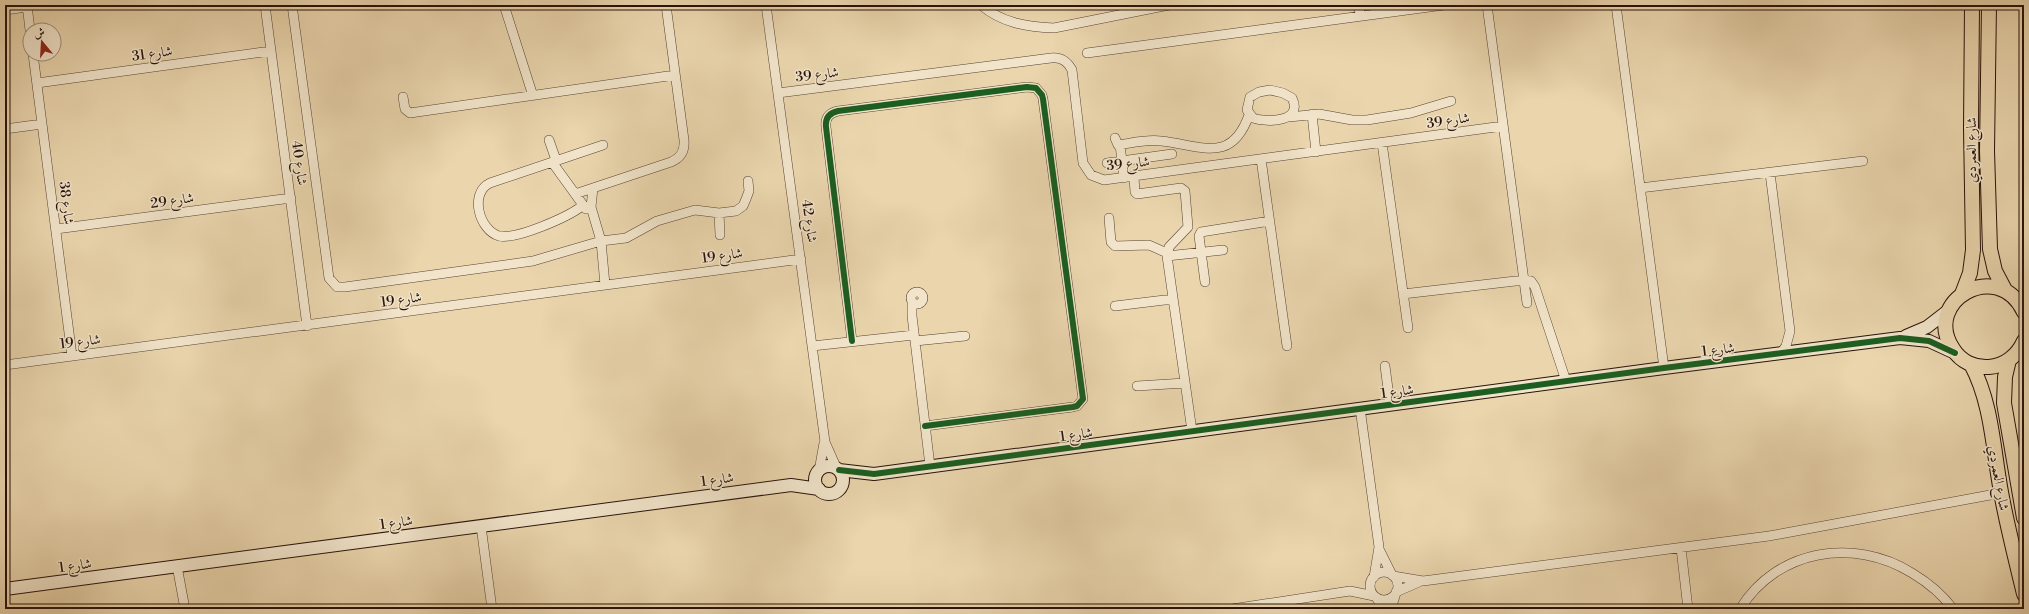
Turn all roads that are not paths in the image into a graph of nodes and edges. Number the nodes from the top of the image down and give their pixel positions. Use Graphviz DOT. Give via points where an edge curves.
graph roads {
  1 [pos="265,5"];
  2 [pos="292,5"];
  3 [pos="504,5"];
  4 [pos="666,5"];
  5 [pos="766,5"];
  6 [pos="981,5"];
  7 [pos="1169,5"];
  8 [pos="1359,5"];
  9 [pos="1444,5"];
  10 [pos="1487,5"];
  11 [pos="1616,5"];
  12 [pos="1972,5"];
  13 [pos="1989,5"];
  14 [pos="27,6"];
  15 [pos="5,10"];
  16 [pos="1360,16"];
  17 [pos="29,22"];
  18 [pos="271,51"];
  19 [pos="1087,53"];
  20 [pos="34,62"];
  21 [pos="675,75"];
  22 [pos="37,83"];
  23 [pos="778,93"];
  24 [pos="533,96"];
  25 [pos="403,97"];
  26 [pos="1292,98"];
  27 [pos="1452,101"];
  28 [pos="1249,114"];
  29 [pos="1312,114"];
  30 [pos="1289,116"];
  31 [pos="42,124"];
  32 [pos="1503,126"];
  33 [pos="5,129"];
  34 [pos="549,140"];
  35 [pos="1382,143"];
  36 [pos="603,145"];
  37 [pos="1316,152"];
  38 [pos="1172,154"];
  39 [pos="1261,159"];
  40 [pos="554,161"];
  41 [pos="1122,161"];
  42 [pos="1863,162"];
  43 [pos="1106,163"];
  44 [pos="1770,173"];
  45 [pos="1134,177"];
  46 [pos="1124,178"];
  47 [pos="748,181"];
  48 [pos="593,188"];
  49 [pos="1640,188"];
  50 [pos="574,194"];
  51 [pos="291,198"];
  52 [pos="582,206"];
  53 [pos="592,212"];
  54 [pos="719,213"];
  55 [pos="1109,218"];
  56 [pos="1270,221"];
  57 [pos="56,229"];
  58 [pos="720,235"];
  59 [pos="601,241"];
  60 [pos="1223,250"];
  61 [pos="1202,252"];
  62 [pos="1167,254"];
  63 [pos="801,259"];
  64 [pos="1524,280"];
  65 [pos="1205,282"];
  66 [pos="606,285"];
  67 [pos="1403,294"];
  68 [pos="1962,294"];
  69 [pos="2015,296"];
  70 [pos="1173,299"];
  71 [pos="912,303"];
  72 [pos="1527,303"];
  73 [pos="1115,306"];
  74 [pos="1949,310"];
  75 [pos="2024,312"];
  76 [pos="307,326"];
  77 [pos="1408,328"];
  78 [pos="965,336"];
  79 [pos="914,338"];
  80 [pos="1900,338"];
  81 [pos="852,341"];
  82 [pos="2024,341"];
  83 [pos="812,346"];
  84 [pos="1287,346"];
  85 [pos="1781,353"];
  86 [pos="1955,353"];
  87 [pos="72,356"];
  88 [pos="2009,360"];
  89 [pos="1972,364"];
  90 [pos="5,365"];
  91 [pos="1384,366"];
  92 [pos="1664,368"];
  93 [pos="1566,381"];
  94 [pos="1185,383"];
  95 [pos="1137,386"];
  96 [pos="1390,404"];
  97 [pos="1360,408"];
  98 [pos="925,426"];
  99 [pos="1192,431"];
  100 [pos="825,442"];
  101 [pos="930,466"];
  102 [pos="838,470"];
  103 [pos="818,472"];
  104 [pos="874,474"];
  105 [pos="791,485"];
  106 [pos="842,486"];
  107 [pos="819,489"];
  108 [pos="2001,493"];
  109 [pos="2024,518"];
  110 [pos="481,526"];
  111 [pos="1379,547"];
  112 [pos="1681,548"];
  113 [pos="177,566"];
  114 [pos="1392,576"];
  115 [pos="1373,577"];
  116 [pos="1423,581"];
  117 [pos="5,589"];
  118 [pos="1350,591"];
  119 [pos="1396,593"];
  120 [pos="2024,594"];
  121 [pos="1375,597"];
  122 [pos="185,609"];
  123 [pos="492,609"];
  124 [pos="1232,609"];
  125 [pos="1383,609"];
  126 [pos="1391,609"];
  127 [pos="1688,609"];
  128 [pos="1740,609"];
  129 [pos="1953,609"];
  1 -- 18 [label="street, شارع 40"];
  2 -- 59 [label="street" via="328,274 334,285 345,287 533,261"];
  3 -- 24 [label="street"];
  4 -- 21 [label="street"];
  5 -- 23 [label="street, شارع 42"];
  6 -- 7 [label="street" via="998,17 1016,24 1054,28"];
  8 -- 16 [label="street"];
  9 -- 16 [label="street"];
  10 -- 32 [label="street"];
  11 -- 49 [label="street"];
  12 -- 68 [label="main road, شارع العمردي" via="1973,250 1970,273"];
  13 -- 69 [label="main road, شارع العمردي" via="1987,151 1990,249 1995,271"];
  14 -- 15 [label="street"];
  14 -- 17 [label="street"];
  16 -- 19 [label="street"];
  18 -- 22 [label="street, شارع 31"];
  18 -- 51 [label="street, شارع 40"];
  20 -- 22 [label="street, شارع 38"];
  21 -- 24 [label="street"];
  21 -- 48 [label="street" via="685,146 681,156 671,162"];
  22 -- 31 [label="street, شارع 38"];
  23 -- 46 [label="street, شارع 39" via="1051,58 1061,59 1072,70 1083,164 1086,170 1104,180"];
  23 -- 63 [label="street, شارع 42"];
  24 -- 25 [label="street" via="410,113 405,109"];
  26 -- 28 [label="street" via="1277,91 1259,92 1252,95 1248,101"];
  26 -- 29 [label="street"];
  26 -- 30 [label="street" via="1294,109"];
  27 -- 29 [label="street" via="1411,113 1367,120"];
  28 -- 30 [label="street" via="1257,120 1269,121"];
  28 -- 41 [label="street" via="1241,134 1226,145 1205,148 1155,140 1117,141"];
  29 -- 30 [label="street"];
  29 -- 37 [label="street"];
  31 -- 33 [label="street"];
  31 -- 57 [label="street, شارع 38"];
  32 -- 35 [label="street, شارع 39"];
  32 -- 64 [label="street"];
  34 -- 40 [label="street"];
  35 -- 37 [label="street, شارع 39"];
  35 -- 67 [label="street"];
  36 -- 40 [label="street"];
  37 -- 39 [label="street, شارع 39"];
  38 -- 41 [label="street"];
  39 -- 45 [label="street, شارع 39"];
  39 -- 56 [label="street"];
  40 -- 50 [label="street"];
  40 -- 52 [label="street" via="485,185 478,201 486,226 494,234 511,236 563,219"];
  41 -- 43 [label="street"];
  41 -- 46 [label="street"];
  42 -- 44 [label="street"];
  44 -- 49 [label="street"];
  44 -- 85 [label="street" via="1790,331 1788,342"];
  45 -- 46 [label="street, شارع 39"];
  45 -- 62 [label="street" via="1137,194 1181,188 1185,191 1188,226 1169,247"];
  47 -- 54 [label="street" via="749,191 742,208 736,212"];
  48 -- 50 [label="street"];
  48 -- 53 [label="street"];
  49 -- 92 [label="street"];
  50 -- 52 [label="street"];
  51 -- 57 [label="street, شارع 29"];
  51 -- 76 [label="street, شارع 40"];
  52 -- 53 [label="street"];
  53 -- 59 [label="street"];
  54 -- 58 [label="street"];
  54 -- 59 [label="street" via="695,210 657,221 626,238"];
  55 -- 62 [label="street" via="1111,242 1115,246 1149,245"];
  56 -- 61 [label="street" via="1202,230"];
  56 -- 84 [label="street"];
  57 -- 87 [label="street, شارع 38"];
  59 -- 66 [label="street"];
  60 -- 61 [label="street"];
  61 -- 62 [label="street"];
  61 -- 65 [label="street"];
  62 -- 70 [label="street"];
  63 -- 66 [label="street, شارع 19"];
  63 -- 83 [label="street, شارع 42"];
  64 -- 67 [label="street"];
  64 -- 72 [label="street"];
  64 -- 93 [label="street" via="1531,281 1535,287"];
  66 -- 76 [label="street, شارع 19"];
  67 -- 77 [label="street"];
  68 -- 69 [label="main road" via="1978,286 1996,287"];
  68 -- 74 [label="main road"];
  69 -- 75 [label="main road, شارع العمردي"];
  70 -- 73 [label="street"];
  70 -- 94 [label="street"];
  71 -- 79 [label="street"];
  74 -- 80 [label="street, شارع 1" via="1927,327"];
  74 -- 86 [label="main road" via="1946,332"];
  76 -- 87 [label="street, شارع 19"];
  78 -- 79 [label="street"];
  79 -- 81 [label="street"];
  79 -- 98 [label="street"];
  80 -- 85 [label="street, شارع 1"];
  80 -- 86 [label="street, شارع 1" via="1929,341"];
  81 -- 83 [label="street"];
  81 -- 98 [label="street" via="827,118 838,111 1027,87 1036,88 1043,99 1083,399 1073,407"];
  82 -- 88 [label="main road"];
  83 -- 100 [label="street, شارع 42"];
  85 -- 92 [label="street, شارع 1"];
  86 -- 89 [label="main road"];
  87 -- 90 [label="street, شارع 19"];
  88 -- 89 [label="main road" via="1991,367"];
  88 -- 109 [label="main road, شارع العمردي" via="2004,381 2004,403"];
  89 -- 108 [label="main road, شارع العمردي" via="1986,401"];
  91 -- 96 [label="street"];
  92 -- 93 [label="street, شارع 1"];
  93 -- 96 [label="street, شارع 1"];
  94 -- 95 [label="street"];
  94 -- 99 [label="street"];
  96 -- 97 [label="street, شارع 1"];
  97 -- 99 [label="street, شارع 1"];
  97 -- 111 [label="street"];
  98 -- 101 [label="street"];
  99 -- 101 [label="street, شارع 1"];
  100 -- 102 [label="street, شارع 42"];
  100 -- 103 [label="street, شارع 42"];
  101 -- 104 [label="street, شارع 1"];
  102 -- 103 [label="street" via="829,466"];
  102 -- 104 [label="street, شارع 1"];
  102 -- 106 [label="street" via="844,480"];
  103 -- 105 [label="street, شارع 1"];
  103 -- 107 [label="street" via="816,483"];
  104 -- 106 [label="street, شارع 1"];
  105 -- 107 [label="street, شارع 1"];
  105 -- 110 [label="street, شارع 1"];
  106 -- 107 [label="street" via="833,494 823,493"];
  108 -- 112 [label="street" via="1814,529"];
  108 -- 120 [label="main road, شارع العمردي"];
  110 -- 113 [label="street, شارع 1"];
  110 -- 123 [label="street"];
  111 -- 114 [label="street"];
  111 -- 115 [label="street"];
  112 -- 116 [label="street"];
  112 -- 127 [label="street"];
  113 -- 117 [label="street, شارع 1"];
  113 -- 122 [label="street"];
  114 -- 115 [label="street" via="1380,573"];
  114 -- 116 [label="street"];
  114 -- 119 [label="street" via="1398,585"];
  115 -- 118 [label="street"];
  115 -- 121 [label="street" via="1370,587"];
  116 -- 119 [label="street"];
  118 -- 121 [label="street"];
  118 -- 124 [label="street"];
  119 -- 121 [label="street" via="1386,600"];
  119 -- 126 [label="street"];
  121 -- 125 [label="street"];
  128 -- 129 [label="street" via="1757,586 1785,566 1817,554 1852,552 1868,554 1901,566 1932,587"];
}
